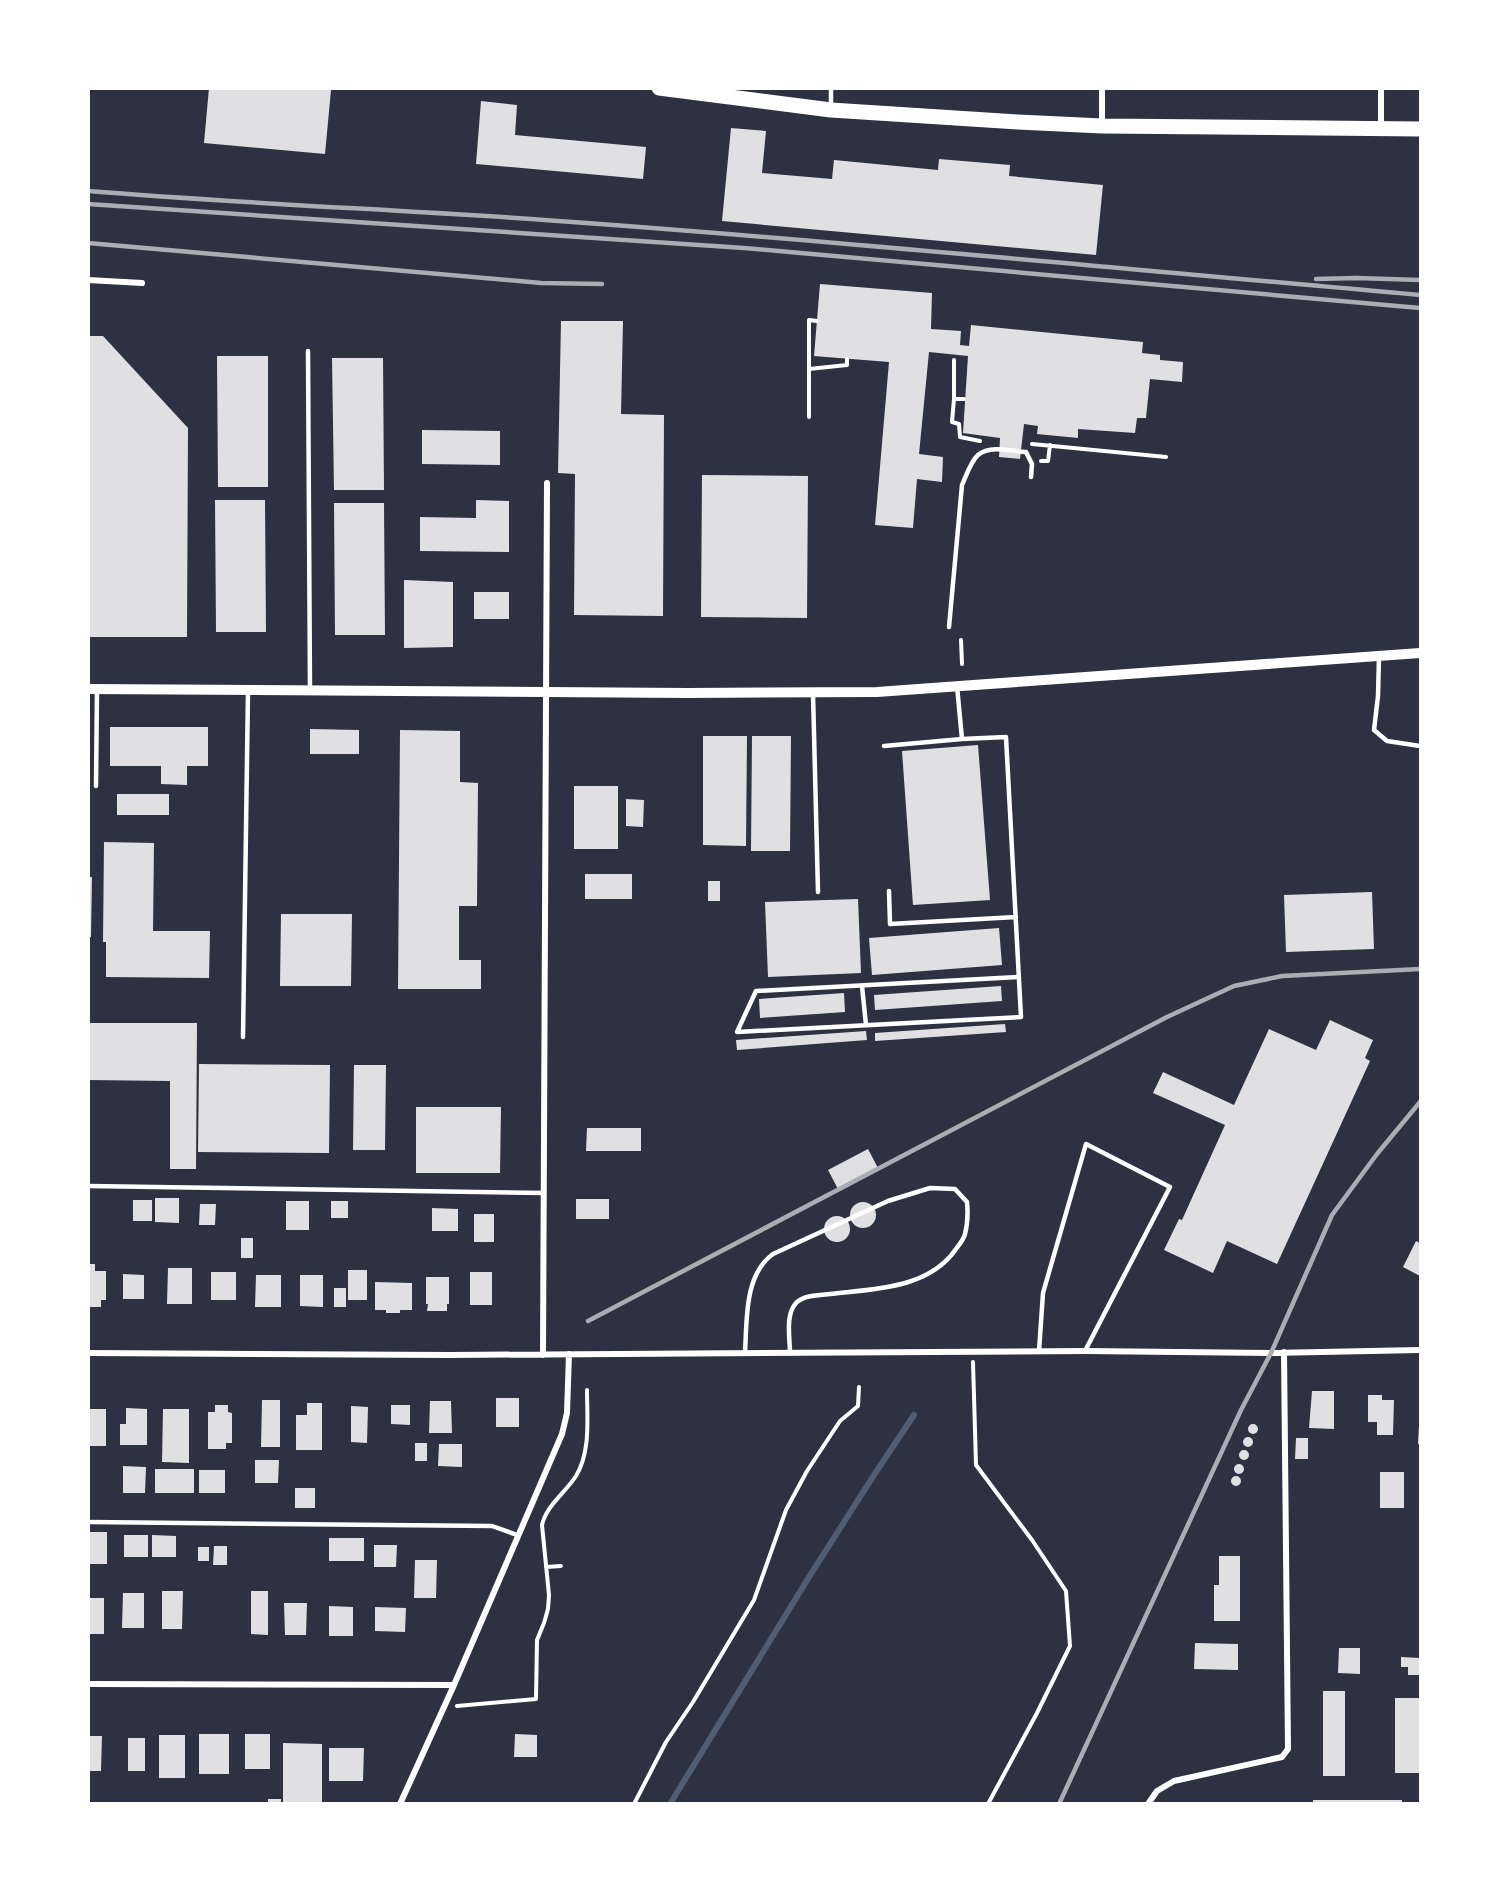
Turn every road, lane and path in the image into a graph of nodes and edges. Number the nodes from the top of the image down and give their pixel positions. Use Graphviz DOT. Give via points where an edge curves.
graph roads {
  1 [pos="659,88"];
  2 [pos="831,88"];
  3 [pos="1102,88"];
  4 [pos="1381,88"];
  5 [pos="716,92"];
  6 [pos="831,110"];
  7 [pos="1102,126"];
  8 [pos="1381,129"];
  9 [pos="1420,129"];
  10 [pos="88,280"];
  11 [pos="142,283"];
  12 [pos="817,321"];
  13 [pos="308,351"];
  14 [pos="847,359"];
  15 [pos="954,360"];
  16 [pos="809,369"];
  17 [pos="954,399"];
  18 [pos="964,399"];
  19 [pos="809,417"];
  20 [pos="987,442"];
  21 [pos="1029,444"];
  22 [pos="1050,445"];
  23 [pos="1166,457"];
  24 [pos="1030,460"];
  25 [pos="1031,477"];
  26 [pos="547,483"];
  27 [pos="949,627"];
  28 [pos="960,640"];
  29 [pos="1420,653"];
  30 [pos="1379,656"];
  31 [pos="962,664"];
  32 [pos="957,686"];
  33 [pos="93,689"];
  34 [pos="248,690"];
  35 [pos="310,690"];
  36 [pos="547,692"];
  37 [pos="813,693"];
  38 [pos="962,739"];
  39 [pos="884,746"];
  40 [pos="1420,746"];
  41 [pos="96,786"];
  42 [pos="889,891"];
  43 [pos="818,892"];
  44 [pos="1016,917"];
  45 [pos="1019,977"];
  46 [pos="862,986"];
  47 [pos="866,1025"];
  48 [pos="243,1037"];
  49 [pos="88,1186"];
  50 [pos="544,1193"];
  51 [pos="1420,1350"];
  52 [pos="1039,1351"];
  53 [pos="1084,1351"];
  54 [pos="973,1352"];
  55 [pos="1284,1352"];
  56 [pos="88,1353"];
  57 [pos="745,1353"];
  58 [pos="790,1353"];
  59 [pos="569,1354"];
  60 [pos="543,1355"];
  61 [pos="859,1387"];
  62 [pos="587,1390"];
  63 [pos="88,1522"];
  64 [pos="517,1536"];
  65 [pos="561,1566"];
  66 [pos="546,1567"];
  67 [pos="88,1684"];
  68 [pos="454,1686"];
  69 [pos="444,1707"];
  70 [pos="400,1803"];
  71 [pos="634,1803"];
  72 [pos="988,1803"];
  73 [pos="1148,1803"];
  1 -- 5 [label="main road"];
  2 -- 6 [label="lane"];
  3 -- 7 [label="street"];
  4 -- 8 [label="street"];
  5 -- 6 [label="main road"];
  6 -- 7 [label="main road"];
  7 -- 8 [label="main road"];
  8 -- 9 [label="main road"];
  10 -- 11 [label="street"];
  12 -- 16 [label="path" via="809,320"];
  13 -- 35 [label="lane"];
  14 -- 16 [label="path" via="847,365"];
  15 -- 17 [label="path"];
  16 -- 19 [label="path"];
  17 -- 18 [label="path"];
  17 -- 20 [label="path" via="952,422 959,424 960,437"];
  21 -- 22 [label="path"];
  22 -- 23 [label="path"];
  22 -- 24 [label="path" via="1048,461"];
  24 -- 25 [label="lane"];
  24 -- 27 [label="lane" via="1026,452 990,450 978,455 962,484"];
  26 -- 36 [label="street"];
  28 -- 31 [label="path"];
  29 -- 30 [label="street"];
  30 -- 32 [label="street"];
  30 -- 40 [label="lane" via="1374,730 1387,741"];
  32 -- 37 [label="street"];
  32 -- 38 [label="lane"];
  33 -- 34 [label="street"];
  33 -- 41 [label="lane"];
  34 -- 35 [label="street"];
  34 -- 48 [label="lane"];
  35 -- 36 [label="street"];
  36 -- 37 [label="street"];
  36 -- 50 [label="street"];
  37 -- 43 [label="lane"];
  38 -- 39 [label="lane"];
  38 -- 44 [label="lane" via="1006,737"];
  42 -- 44 [label="lane" via="890,924"];
  44 -- 45 [label="lane"];
  45 -- 46 [label="lane"];
  45 -- 47 [label="lane" via="1021,1017"];
  46 -- 47 [label="lane"];
  46 -- 47 [label="lane" via="756,991 737,1032"];
  49 -- 50 [label="lane"];
  50 -- 60 [label="street"];
  51 -- 55 [label="street"];
  52 -- 53 [label="street"];
  52 -- 53 [label="lane" via="1043,1293 1086,1144 1170,1187"];
  52 -- 54 [label="street"];
  53 -- 55 [label="street"];
  54 -- 58 [label="street"];
  54 -- 72 [label="path" via="976,1465 1066,1591 1070,1646"];
  55 -- 73 [label="street" via="1288,1749 1282,1757 1174,1781 1157,1791"];
  56 -- 60 [label="street"];
  57 -- 58 [label="street"];
  57 -- 58 [label="lane" via="752,1282 773,1254 888,1201 930,1188 955,1189 967,1202 965,1236 935,1271 890,1287 810,1296 796,1302 790,1319"];
  57 -- 59 [label="street"];
  59 -- 60 [label="street"];
  59 -- 64 [label="street" via="567,1413 562,1434"];
  61 -- 71 [label="path" via="858,1406 833,1431 786,1510 754,1599"];
  62 -- 66 [label="path" via="584,1455 577,1474 544,1516"];
  63 -- 64 [label="lane" via="492,1526"];
  64 -- 68 [label="street"];
  65 -- 66 [label="path"];
  66 -- 69 [label="path" via="548,1609 537,1640 536,1699"];
  67 -- 68 [label="street"];
  68 -- 69 [label="street"];
  69 -- 70 [label="street"];
}
